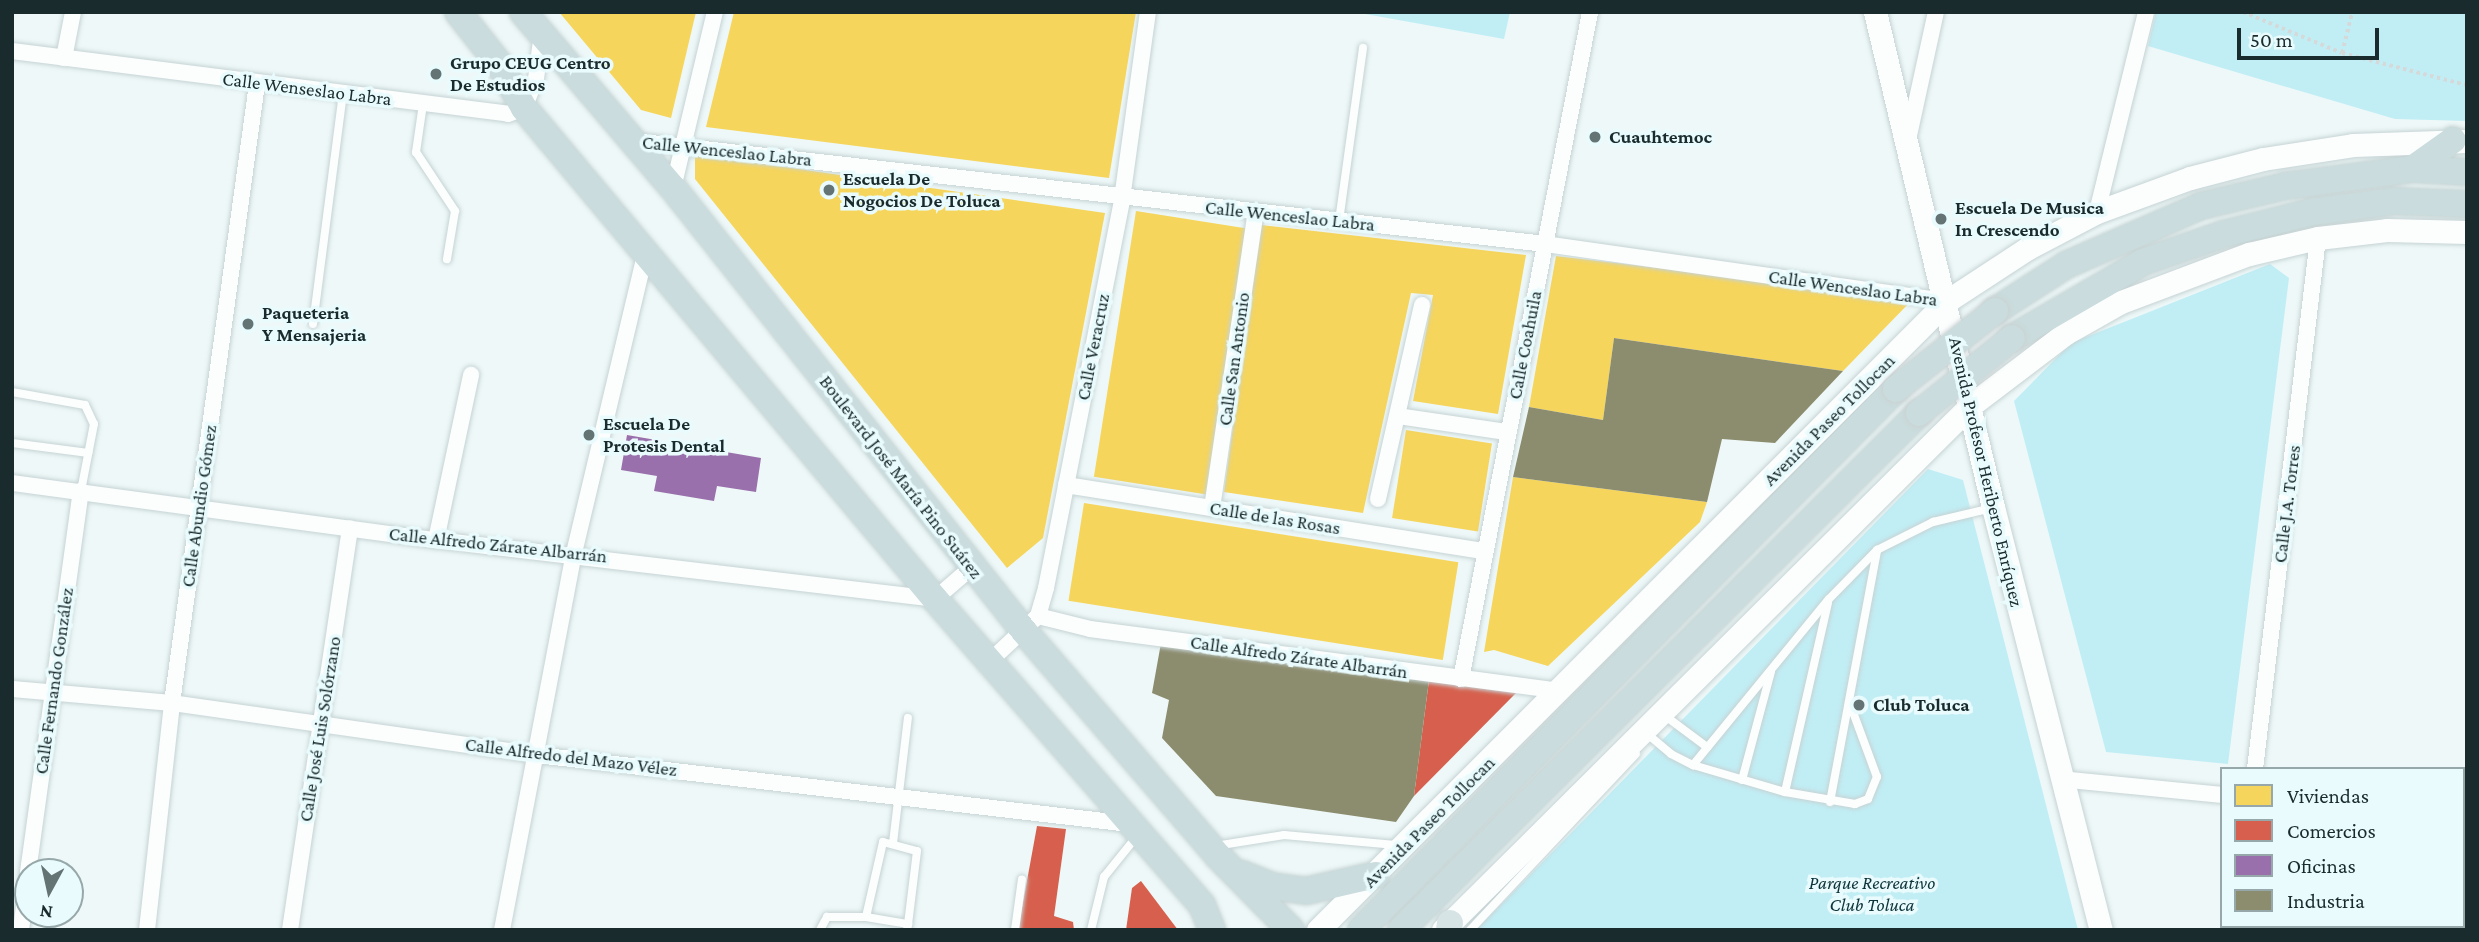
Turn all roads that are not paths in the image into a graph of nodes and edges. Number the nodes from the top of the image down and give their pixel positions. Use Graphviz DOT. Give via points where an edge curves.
graph roads {
  1 [pos="73,12"];
  2 [pos="458,12"];
  3 [pos="523,12"];
  4 [pos="715,12"];
  5 [pos="1148,12"];
  6 [pos="1590,12"];
  7 [pos="1875,12"];
  8 [pos="1936,12"];
  9 [pos="2146,12"];
  10 [pos="542,33"];
  11 [pos="1363,48"];
  12 [pos="12,51"];
  13 [pos="64,58"];
  14 [pos="257,83"];
  15 [pos="343,94"];
  16 [pos="423,104"];
  17 [pos="524,108"];
  18 [pos="2460,140"];
  19 [pos="633,141"];
  20 [pos="684,145"];
  21 [pos="1906,150"];
  22 [pos="2412,169"];
  23 [pos="2467,172"];
  24 [pos="673,188"];
  25 [pos="1122,199"];
  26 [pos="2467,204"];
  27 [pos="1256,211"];
  28 [pos="2097,212"];
  29 [pos="1339,221"];
  30 [pos="2467,232"];
  31 [pos="2319,239"];
  32 [pos="1545,244"];
  33 [pos="645,254"];
  34 [pos="447,260"];
  35 [pos="1947,301"];
  36 [pos="1422,305"];
  37 [pos="313,324"];
  38 [pos="471,375"];
  39 [pos="12,392"];
  40 [pos="1971,405"];
  41 [pos="1398,416"];
  42 [pos="1507,432"];
  43 [pos="12,443"];
  44 [pos="88,453"];
  45 [pos="12,483"];
  46 [pos="1066,485"];
  47 [pos="81,491"];
  48 [pos="1378,499"];
  49 [pos="1212,508"];
  50 [pos="1993,508"];
  51 [pos="198,509"];
  52 [pos="350,528"];
  53 [pos="436,540"];
  54 [pos="1877,550"];
  55 [pos="1483,551"];
  56 [pos="574,553"];
  57 [pos="972,567"];
  58 [pos="935,599"];
  59 [pos="1829,599"];
  60 [pos="1031,624"];
  61 [pos="990,661"];
  62 [pos="1772,668"];
  63 [pos="1461,679"];
  64 [pos="12,689"];
  65 [pos="1560,691"];
  66 [pos="51,693"];
  67 [pos="172,703"];
  68 [pos="1850,704"];
  69 [pos="1661,713"];
  70 [pos="908,718"];
  71 [pos="320,723"];
  72 [pos="1647,734"];
  73 [pos="1707,747"];
  74 [pos="537,755"];
  75 [pos="1693,765"];
  76 [pos="2255,767"];
  77 [pos="2060,779"];
  78 [pos="1742,780"];
  79 [pos="1785,792"];
  80 [pos="2220,795"];
  81 [pos="899,797"];
  82 [pos="1830,802"];
  83 [pos="1134,829"];
  84 [pos="893,843"];
  85 [pos="1212,846"];
  86 [pos="1405,847"];
  87 [pos="30,858"];
  88 [pos="1230,869"];
  89 [pos="1376,875"];
  90 [pos="1022,879"];
  91 [pos="1355,894"];
  92 [pos="1202,905"];
  93 [pos="866,917"];
  94 [pos="907,927"];
  95 [pos="1453,928"];
  96 [pos="147,930"];
  97 [pos="289,930"];
  98 [pos="502,930"];
  99 [pos="820,930"];
  100 [pos="1015,930"];
  101 [pos="1091,930"];
  102 [pos="1212,930"];
  103 [pos="1222,930"];
  104 [pos="1292,930"];
  105 [pos="1318,930"];
  106 [pos="1359,930"];
  107 [pos="1401,930"];
  108 [pos="2101,930"];
  1 -- 13 [label="street"];
  2 -- 17 [label="highway" via="499,64"];
  3 -- 10 [label="highway, Boulevard José María Pino Suárez"];
  4 -- 20 [label="street"];
  5 -- 25 [label="street, Calle Veracruz"];
  6 -- 32 [label="street, Calle Coahuila"];
  7 -- 21 [label="main road, Avenida Profesor Heriberto Enríquez"];
  8 -- 21 [label="street"];
  9 -- 28 [label="street"];
  10 -- 17 [label="street" via="536,79"];
  10 -- 19 [label="highway, Boulevard José María Pino Suárez"];
  11 -- 29 [label="lane"];
  12 -- 13 [label="street, Calle Wenseslao Labra"];
  13 -- 14 [label="street, Calle Wenseslao Labra"];
  14 -- 15 [label="street, Calle Wenseslao Labra"];
  14 -- 51 [label="street, Calle Abundio Gómez"];
  15 -- 16 [label="street, Calle Wenseslao Labra"];
  15 -- 37 [label="lane"];
  16 -- 17 [label="street, Calle Wenseslao Labra" via="508,114"];
  16 -- 34 [label="lane" via="416,152 455,211"];
  17 -- 33 [label="highway"];
  18 -- 22 [label="highway"];
  18 -- 28 [label="main road, Avenida Paseo Tollocan" via="2353,145 2263,159 2190,178"];
  19 -- 20 [label="street, Calle Wenceslao Labra"];
  19 -- 24 [label="highway, Boulevard José María Pino Suárez"];
  20 -- 24 [label="street"];
  20 -- 25 [label="street, Calle Wenceslao Labra"];
  21 -- 35 [label="main road, Avenida Profesor Heriberto Enríquez"];
  22 -- 23 [label="highway, Avenida Paseo Tollocan"];
  22 -- 106 [label="highway, Avenida Paseo Tollocan, bridge" via="2285,186 2201,206 2066,265 1995,311 1896,389"];
  24 -- 57 [label="highway, Boulevard José María Pino Suárez"];
  25 -- 27 [label="street, Calle Wenceslao Labra"];
  25 -- 46 [label="street, Calle Veracruz"];
  26 -- 107 [label="highway, bridge" via="2393,201 2312,212 2223,234 2143,262 2012,338 1919,413"];
  27 -- 29 [label="street, Calle Wenceslao Labra"];
  27 -- 49 [label="street, Calle San Antonio"];
  28 -- 35 [label="main road, Avenida Paseo Tollocan" via="2028,248"];
  29 -- 32 [label="street, Calle Wenceslao Labra"];
  30 -- 31 [label="main road" via="2388,230"];
  31 -- 40 [label="main road" via="2249,254 2121,302 2066,333"];
  31 -- 76 [label="street, Calle J.A. Torres"];
  32 -- 35 [label="street, Calle Wenceslao Labra"];
  32 -- 42 [label="street, Calle Coahuila"];
  33 -- 56 [label="street"];
  33 -- 58 [label="highway"];
  35 -- 40 [label="main road, Avenida Profesor Heriberto Enríquez"];
  35 -- 65 [label="main road, Avenida Paseo Tollocan"];
  36 -- 41 [label="street"];
  38 -- 53 [label="street"];
  39 -- 44 [label="lane" via="85,405 94,424"];
  40 -- 50 [label="main road, Avenida Profesor Heriberto Enríquez"];
  40 -- 69 [label="main road"];
  41 -- 42 [label="street"];
  41 -- 48 [label="street"];
  42 -- 55 [label="street, Calle Coahuila"];
  43 -- 44 [label="lane"];
  44 -- 47 [label="lane"];
  45 -- 47 [label="street, Calle Alfredo Zárate Albarrán"];
  46 -- 49 [label="street, Calle de las Rosas"];
  46 -- 60 [label="street, Calle Veracruz"];
  47 -- 51 [label="street, Calle Alfredo Zárate Albarrán"];
  47 -- 66 [label="street, Calle Fernando González"];
  49 -- 55 [label="street, Calle de las Rosas"];
  50 -- 54 [label="lane" via="1924,525"];
  50 -- 77 [label="main road, Avenida Profesor Heriberto Enríquez"];
  51 -- 52 [label="street, Calle Alfredo Zárate Albarrán"];
  51 -- 67 [label="street, Calle Abundio Gómez"];
  52 -- 53 [label="street, Calle Alfredo Zárate Albarrán"];
  52 -- 71 [label="street, Calle José Luis Solórzano"];
  53 -- 56 [label="street, Calle Alfredo Zárate Albarrán"];
  54 -- 59 [label="lane"];
  54 -- 68 [label="lane"];
  55 -- 63 [label="street, Calle Coahuila"];
  56 -- 58 [label="street, Calle Alfredo Zárate Albarrán"];
  56 -- 74 [label="street"];
  57 -- 58 [label="street"];
  57 -- 60 [label="highway, Boulevard José María Pino Suárez"];
  58 -- 61 [label="highway"];
  59 -- 62 [label="lane"];
  59 -- 79 [label="lane"];
  60 -- 61 [label="street"];
  60 -- 63 [label="street, Calle Alfredo Zárate Albarrán"];
  60 -- 85 [label="highway, Boulevard José María Pino Suárez"];
  61 -- 83 [label="highway"];
  62 -- 73 [label="lane"];
  62 -- 78 [label="lane"];
  63 -- 65 [label="street, Calle Alfredo Zárate Albarrán"];
  64 -- 66 [label="street, Calle Alfredo del Mazo Vélez"];
  65 -- 86 [label="main road, Avenida Paseo Tollocan"];
  66 -- 67 [label="street, Calle Alfredo del Mazo Vélez"];
  66 -- 87 [label="street, Calle Fernando González"];
  67 -- 71 [label="street, Calle Alfredo del Mazo Vélez"];
  67 -- 96 [label="street, Calle Abundio Gómez"];
  68 -- 82 [label="lane"];
  68 -- 82 [label="lane" via="1875,768 1874,790 1855,804"];
  69 -- 72 [label="main road"];
  69 -- 73 [label="lane"];
  70 -- 81 [label="lane"];
  71 -- 74 [label="street, Calle Alfredo del Mazo Vélez"];
  71 -- 97 [label="street, Calle José Luis Solórzano"];
  72 -- 75 [label="lane"];
  72 -- 95 [label="main road"];
  73 -- 75 [label="lane"];
  74 -- 81 [label="street, Calle Alfredo del Mazo Vélez"];
  74 -- 98 [label="street"];
  75 -- 78 [label="lane"];
  77 -- 80 [label="street"];
  77 -- 108 [label="main road, Avenida Profesor Heriberto Enríquez"];
  78 -- 79 [label="lane"];
  79 -- 82 [label="lane"];
  81 -- 83 [label="street, Calle Alfredo del Mazo Vélez"];
  81 -- 84 [label="lane"];
  83 -- 92 [label="highway"];
  83 -- 101 [label="lane" via="1104,877"];
  84 -- 93 [label="lane" via="879,845"];
  84 -- 94 [label="lane" via="917,851"];
  85 -- 86 [label="lane" via="1284,835"];
  85 -- 88 [label="highway, Boulevard José María Pino Suárez"];
  86 -- 89 [label="main road, Avenida Paseo Tollocan"];
  88 -- 89 [label="highway" via="1271,886 1306,891"];
  88 -- 104 [label="highway, Boulevard José María Pino Suárez"];
  89 -- 91 [label="main road, Avenida Paseo Tollocan"];
  90 -- 100 [label="lane"];
  91 -- 105 [label="main road, Avenida Paseo Tollocan"];
  91 -- 106 [label="main road" via="1352,912"];
  92 -- 102 [label="highway"];
  92 -- 103 [label="highway"];
  93 -- 94 [label="lane"];
  93 -- 99 [label="lane" via="827,917"];
}
